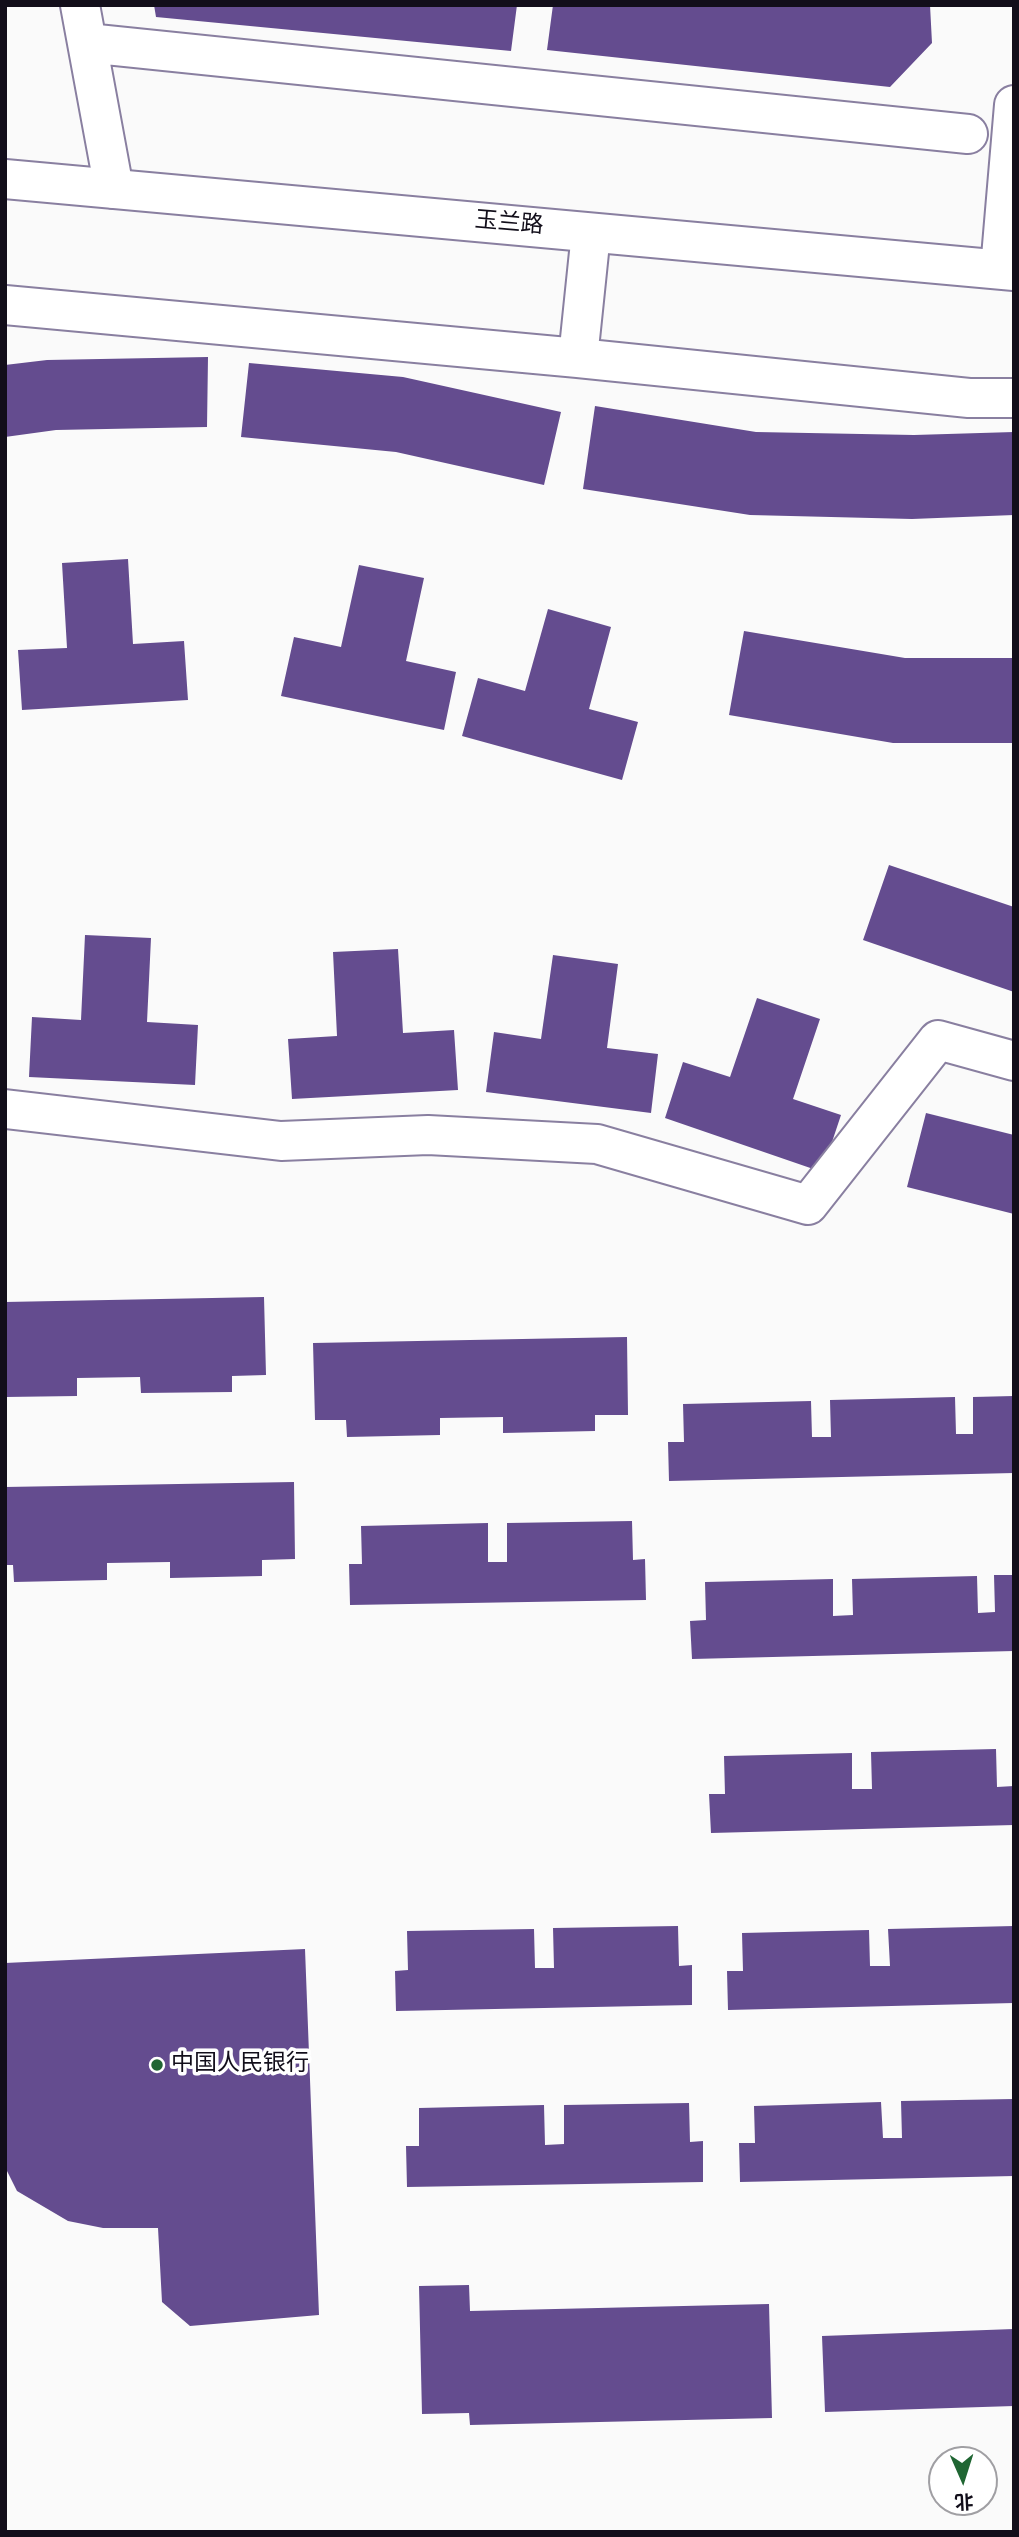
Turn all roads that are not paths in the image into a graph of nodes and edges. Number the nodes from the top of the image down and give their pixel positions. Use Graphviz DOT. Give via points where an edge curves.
graph roads {
  1 [pos="80,5"];
  2 [pos="87,43"];
  3 [pos="1014,105"];
  4 [pos="968,134"];
  5 [pos="5,179"];
  6 [pos="114,189"];
  7 [pos="591,233"];
  8 [pos="1007,270"];
  9 [pos="5,305"];
  10 [pos="578,358"];
  11 [pos="1014,398"];
  12 [pos="1014,1061"];
  13 [pos="5,1109"];
  1 -- 2 [label="street"];
  2 -- 4 [label="street"];
  2 -- 6 [label="street"];
  3 -- 8 [label="street"];
  5 -- 6 [label="street, 玉兰路"];
  6 -- 7 [label="street, 玉兰路"];
  7 -- 8 [label="street, 玉兰路"];
  7 -- 10 [label="street"];
  9 -- 10 [label="street"];
  10 -- 11 [label="street" via="969,398"];
  12 -- 13 [label="street" via="938,1040 808,1205 597,1144 428,1135 281,1141"];
}
